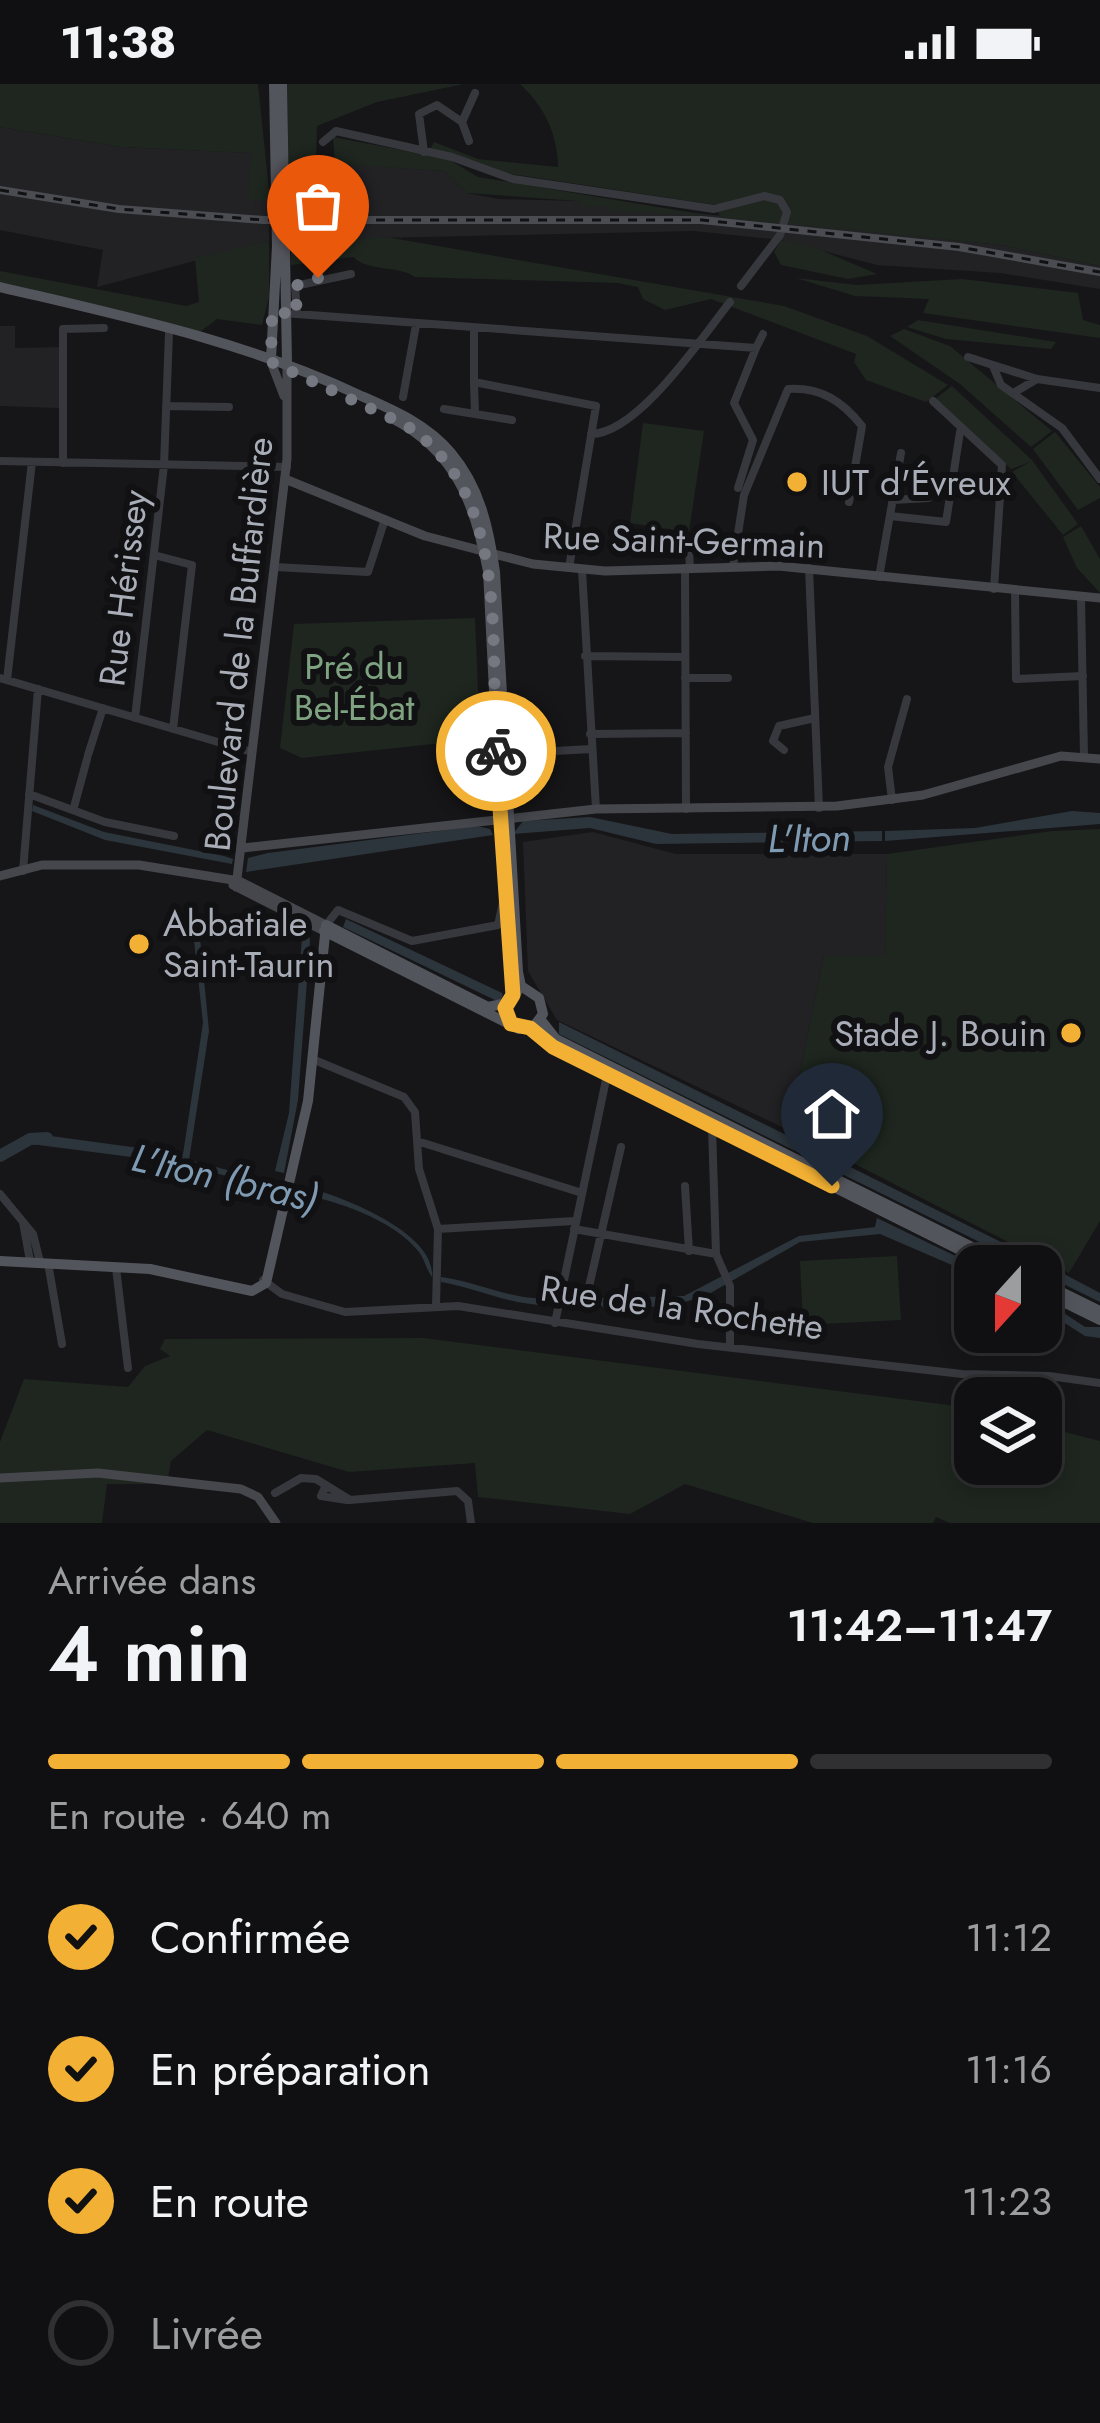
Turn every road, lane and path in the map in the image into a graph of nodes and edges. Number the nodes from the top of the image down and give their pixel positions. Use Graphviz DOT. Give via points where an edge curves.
graph roads {
  1 [pos="275,84"];
  2 [pos="475,93"];
  3 [pos="462,122"];
  4 [pos="469,141"];
  5 [pos="323,142"];
  6 [pos="424,152"];
  7 [pos="350,274"];
  8 [pos="741,286"];
  9 [pos="0,290"];
  10 [pos="730,302"];
  11 [pos="292,314"];
  12 [pos="270,319"];
  13 [pos="416,325"];
  14 [pos="104,328"];
  15 [pos="474,329"];
  16 [pos="169,332"];
  17 [pos="763,334"];
  18 [pos="695,344"];
  19 [pos="247,348"];
  20 [pos="757,348"];
  21 [pos="968,357"];
  22 [pos="270,359"];
  23 [pos="287,361"];
  24 [pos="993,366"];
  25 [pos="1037,379"];
  26 [pos="474,382"];
  27 [pos="1100,388"];
  28 [pos="1015,392"];
  29 [pos="403,397"];
  30 [pos="933,401"];
  31 [pos="166,406"];
  32 [pos="288,406"];
  33 [pos="229,407"];
  34 [pos="444,409"];
  35 [pos="475,414"];
  36 [pos="512,420"];
  37 [pos="960,430"];
  38 [pos="591,434"];
  39 [pos="901,453"];
  40 [pos="0,461"];
  41 [pos="32,462"];
  42 [pos="63,463"];
  43 [pos="164,465"];
  44 [pos="286,473"];
  45 [pos="931,474"];
  46 [pos="1100,479"];
  47 [pos="895,485"];
  48 [pos="737,488"];
  49 [pos="928,498"];
  50 [pos="893,500"];
  51 [pos="849,502"];
  52 [pos="890,516"];
  53 [pos="385,519"];
  54 [pos="622,540"];
  55 [pos="488,551"];
  56 [pos="154,555"];
  57 [pos="733,566"];
  58 [pos="275,567"];
  59 [pos="687,567"];
  60 [pos="568,568"];
  61 [pos="808,568"];
  62 [pos="582,570"];
  63 [pos="879,578"];
  64 [pos="994,590"];
  65 [pos="1015,592"];
  66 [pos="1081,597"];
  67 [pos="1100,598"];
  68 [pos="585,656"];
  69 [pos="685,657"];
  70 [pos="1083,676"];
  71 [pos="685,678"];
  72 [pos="728,678"];
  73 [pos="3,679"];
  74 [pos="38,689"];
  75 [pos="908,699"];
  76 [pos="103,708"];
  77 [pos="135,718"];
  78 [pos="815,718"];
  79 [pos="173,729"];
  80 [pos="686,733"];
  81 [pos="590,734"];
  82 [pos="591,749"];
  83 [pos="784,750"];
  84 [pos="555,751"];
  85 [pos="254,752"];
  86 [pos="1084,757"];
  87 [pos="1100,759"];
  88 [pos="892,800"];
  89 [pos="28,802"];
  90 [pos="74,807"];
  91 [pos="820,808"];
  92 [pos="596,809"];
  93 [pos="686,809"];
  94 [pos="504,817"];
  95 [pos="174,836"];
  96 [pos="245,854"];
  97 [pos="23,871"];
  98 [pos="0,876"];
  99 [pos="238,884"];
  100 [pos="505,893"];
  101 [pos="325,928"];
  102 [pos="532,993"];
  103 [pos="510,999"];
  104 [pos="541,1020"];
  105 [pos="511,1024"];
  106 [pos="530,1028"];
  107 [pos="311,1059"];
  108 [pos="608,1075"];
  109 [pos="712,1127"];
  110 [pos="417,1141"];
  111 [pos="622,1147"];
  112 [pos="685,1186"];
  113 [pos="582,1193"];
  114 [pos="0,1194"];
  115 [pos="23,1220"];
  116 [pos="574,1225"];
  117 [pos="438,1229"];
  118 [pos="601,1234"];
  119 [pos="23,1242"];
  120 [pos="968,1245"];
  121 [pos="954,1247"];
  122 [pos="689,1251"];
  123 [pos="716,1254"];
  124 [pos="4,1262"];
  125 [pos="39,1262"];
  126 [pos="116,1266"];
  127 [pos="264,1281"];
  128 [pos="588,1291"];
  129 [pos="1062,1297"];
  130 [pos="436,1306"];
  131 [pos="1100,1316"];
  132 [pos="555,1323"];
  133 [pos="62,1344"];
  134 [pos="730,1347"];
  135 [pos="128,1368"];
  136 [pos="1100,1383"];
  137 [pos="0,1478"];
  138 [pos="275,1492"];
  139 [pos="276,1523"];
  140 [pos="471,1523"];
  1 -- 11 [label="main road"];
  1 -- 12 [label="main road"];
  2 -- 3 [label="street"];
  3 -- 4 [label="street"];
  3 -- 6 [label="street" via="427,106 418,114"];
  5 -- 6 [label="street" via="336,130"];
  6 -- 8 [label="street" via="513,179 713,209 764,196 780,200 787,212 781,235"];
  7 -- 11 [label="street" via="295,286"];
  9 -- 16 [label="main road"];
  9 -- 19 [label="main road"];
  10 -- 18 [label="street"];
  11 -- 12 [label="street"];
  11 -- 13 [label="street"];
  11 -- 23 [label="main road"];
  12 -- 19 [label="main road"];
  12 -- 22 [label="main road"];
  13 -- 15 [label="street"];
  13 -- 29 [label="street"];
  14 -- 42 [label="street" via="63,329"];
  15 -- 18 [label="street"];
  15 -- 26 [label="street"];
  16 -- 22 [label="main road"];
  16 -- 31 [label="street, Rue Hérissey"];
  17 -- 20 [label="street"];
  18 -- 20 [label="street"];
  18 -- 38 [label="street" via="634,413"];
  19 -- 22 [label="main road"];
  20 -- 48 [label="street" via="734,403 753,440"];
  21 -- 24 [label="street"];
  22 -- 23 [label="main road"];
  22 -- 32 [label="main road, Boulevard de la Buffardière"];
  23 -- 32 [label="main road, Boulevard de la Buffardière"];
  23 -- 55 [label="main road" via="404,424 444,455"];
  24 -- 25 [label="street"];
  24 -- 28 [label="street" via="1001,385"];
  25 -- 27 [label="street"];
  25 -- 28 [label="street"];
  26 -- 35 [label="street"];
  26 -- 38 [label="street" via="592,402"];
  28 -- 46 [label="street" via="1062,428"];
  30 -- 37 [label="street"];
  31 -- 33 [label="street"];
  31 -- 43 [label="street, Rue Hérissey"];
  32 -- 44 [label="main road, Boulevard de la Buffardière"];
  34 -- 35 [label="street"];
  35 -- 36 [label="street"];
  37 -- 52 [label="street" via="946,523"];
  37 -- 64 [label="street" via="1004,474"];
  38 -- 60 [label="street"];
  39 -- 47 [label="street"];
  40 -- 41 [label="street"];
  41 -- 42 [label="street"];
  41 -- 73 [label="street"];
  42 -- 43 [label="street"];
  43 -- 44 [label="street"];
  43 -- 56 [label="street, Rue Hérissey"];
  44 -- 53 [label="main road, Rue Saint-Germain"];
  44 -- 58 [label="main road, Boulevard de la Buffardière"];
  45 -- 47 [label="street"];
  47 -- 50 [label="street"];
  49 -- 50 [label="street"];
  50 -- 52 [label="street"];
  51 -- 57 [label="street" via="862,426 839,401 788,389 744,495"];
  52 -- 63 [label="street"];
  53 -- 55 [label="main road, Rue Saint-Germain"];
  53 -- 58 [label="street" via="373,570"];
  54 -- 59 [label="street" via="688,539"];
  55 -- 60 [label="main road, Rue Saint-Germain"];
  55 -- 94 [label="main road"];
  56 -- 77 [label="street, Rue Hérissey"];
  56 -- 79 [label="street" via="192,565"];
  57 -- 59 [label="main road, Rue Saint-Germain"];
  57 -- 61 [label="main road, Rue Saint-Germain"];
  58 -- 85 [label="main road, Boulevard de la Buffardière"];
  59 -- 62 [label="main road, Rue Saint-Germain"];
  59 -- 69 [label="street"];
  60 -- 62 [label="main road, Rue Saint-Germain"];
  61 -- 63 [label="main road, Rue Saint-Germain"];
  61 -- 78 [label="street"];
  62 -- 68 [label="street"];
  63 -- 64 [label="main road, Rue Saint-Germain"];
  64 -- 65 [label="main road, Rue Saint-Germain"];
  65 -- 66 [label="main road, Rue Saint-Germain"];
  65 -- 70 [label="street" via="1016,679"];
  66 -- 67 [label="main road, Rue Saint-Germain"];
  66 -- 70 [label="street"];
  68 -- 69 [label="street"];
  68 -- 81 [label="street"];
  69 -- 71 [label="street"];
  70 -- 86 [label="street"];
  71 -- 72 [label="street"];
  71 -- 80 [label="street"];
  73 -- 74 [label="street"];
  74 -- 76 [label="street"];
  74 -- 89 [label="street"];
  75 -- 88 [label="street" via="888,767"];
  76 -- 77 [label="street"];
  76 -- 90 [label="street"];
  77 -- 79 [label="street"];
  78 -- 83 [label="street" via="779,726 773,741"];
  78 -- 91 [label="street"];
  79 -- 85 [label="street"];
  80 -- 81 [label="street"];
  80 -- 93 [label="street"];
  81 -- 82 [label="street"];
  82 -- 84 [label="street"];
  82 -- 92 [label="street"];
  85 -- 96 [label="main road, Boulevard de la Buffardière"];
  86 -- 87 [label="main road"];
  86 -- 88 [label="main road" via="1061,756"];
  88 -- 91 [label="main road"];
  89 -- 90 [label="street"];
  89 -- 97 [label="street"];
  90 -- 95 [label="street"];
  91 -- 93 [label="main road"];
  92 -- 93 [label="main road"];
  92 -- 94 [label="main road"];
  94 -- 96 [label="main road"];
  94 -- 100 [label="main road"];
  94 -- 102 [label="main road" via="518,972"];
  96 -- 99 [label="main road, Boulevard de la Buffardière"];
  97 -- 98 [label="main road"];
  97 -- 99 [label="main road" via="120,863"];
  99 -- 101 [label="main road"];
  100 -- 101 [label="street" via="492,929 405,940 338,910"];
  100 -- 103 [label="main road"];
  101 -- 103 [label="main road" via="488,1007"];
  101 -- 105 [label="main road"];
  101 -- 107 [label="main road"];
  102 -- 103 [label="main road"];
  102 -- 104 [label="main road" via="542,1003"];
  103 -- 105 [label="main road"];
  104 -- 106 [label="main road"];
  104 -- 120 [label="main road" via="556,1039"];
  105 -- 106 [label="main road"];
  106 -- 108 [label="main road"];
  107 -- 110 [label="street" via="404,1097 415,1112"];
  107 -- 127 [label="main road" via="289,1193"];
  108 -- 109 [label="main road"];
  108 -- 113 [label="street"];
  109 -- 121 [label="main road"];
  109 -- 123 [label="street"];
  110 -- 113 [label="street"];
  110 -- 117 [label="street"];
  111 -- 118 [label="street"];
  112 -- 122 [label="street"];
  113 -- 116 [label="street"];
  114 -- 115 [label="street"];
  115 -- 119 [label="street"];
  115 -- 125 [label="street"];
  116 -- 117 [label="street"];
  116 -- 118 [label="street"];
  116 -- 132 [label="street"];
  117 -- 130 [label="street"];
  118 -- 122 [label="street"];
  118 -- 128 [label="street"];
  119 -- 124 [label="street"];
  119 -- 125 [label="street"];
  122 -- 123 [label="street"];
  123 -- 134 [label="street" via="730,1286"];
  124 -- 125 [label="main road"];
  125 -- 126 [label="main road"];
  125 -- 133 [label="street"];
  126 -- 127 [label="main road" via="252,1291"];
  126 -- 135 [label="street"];
  127 -- 130 [label="street, Rue de la Rochette" via="345,1312"];
  129 -- 131 [label="main road"];
  130 -- 132 [label="street, Rue de la Rochette"];
  132 -- 134 [label="street, Rue de la Rochette"];
  134 -- 136 [label="street, Rue de la Rochette"];
  137 -- 139 [label="main road" via="98,1473 242,1489 259,1497"];
  138 -- 140 [label="street" via="301,1478 350,1500 457,1491 468,1501"];
}
